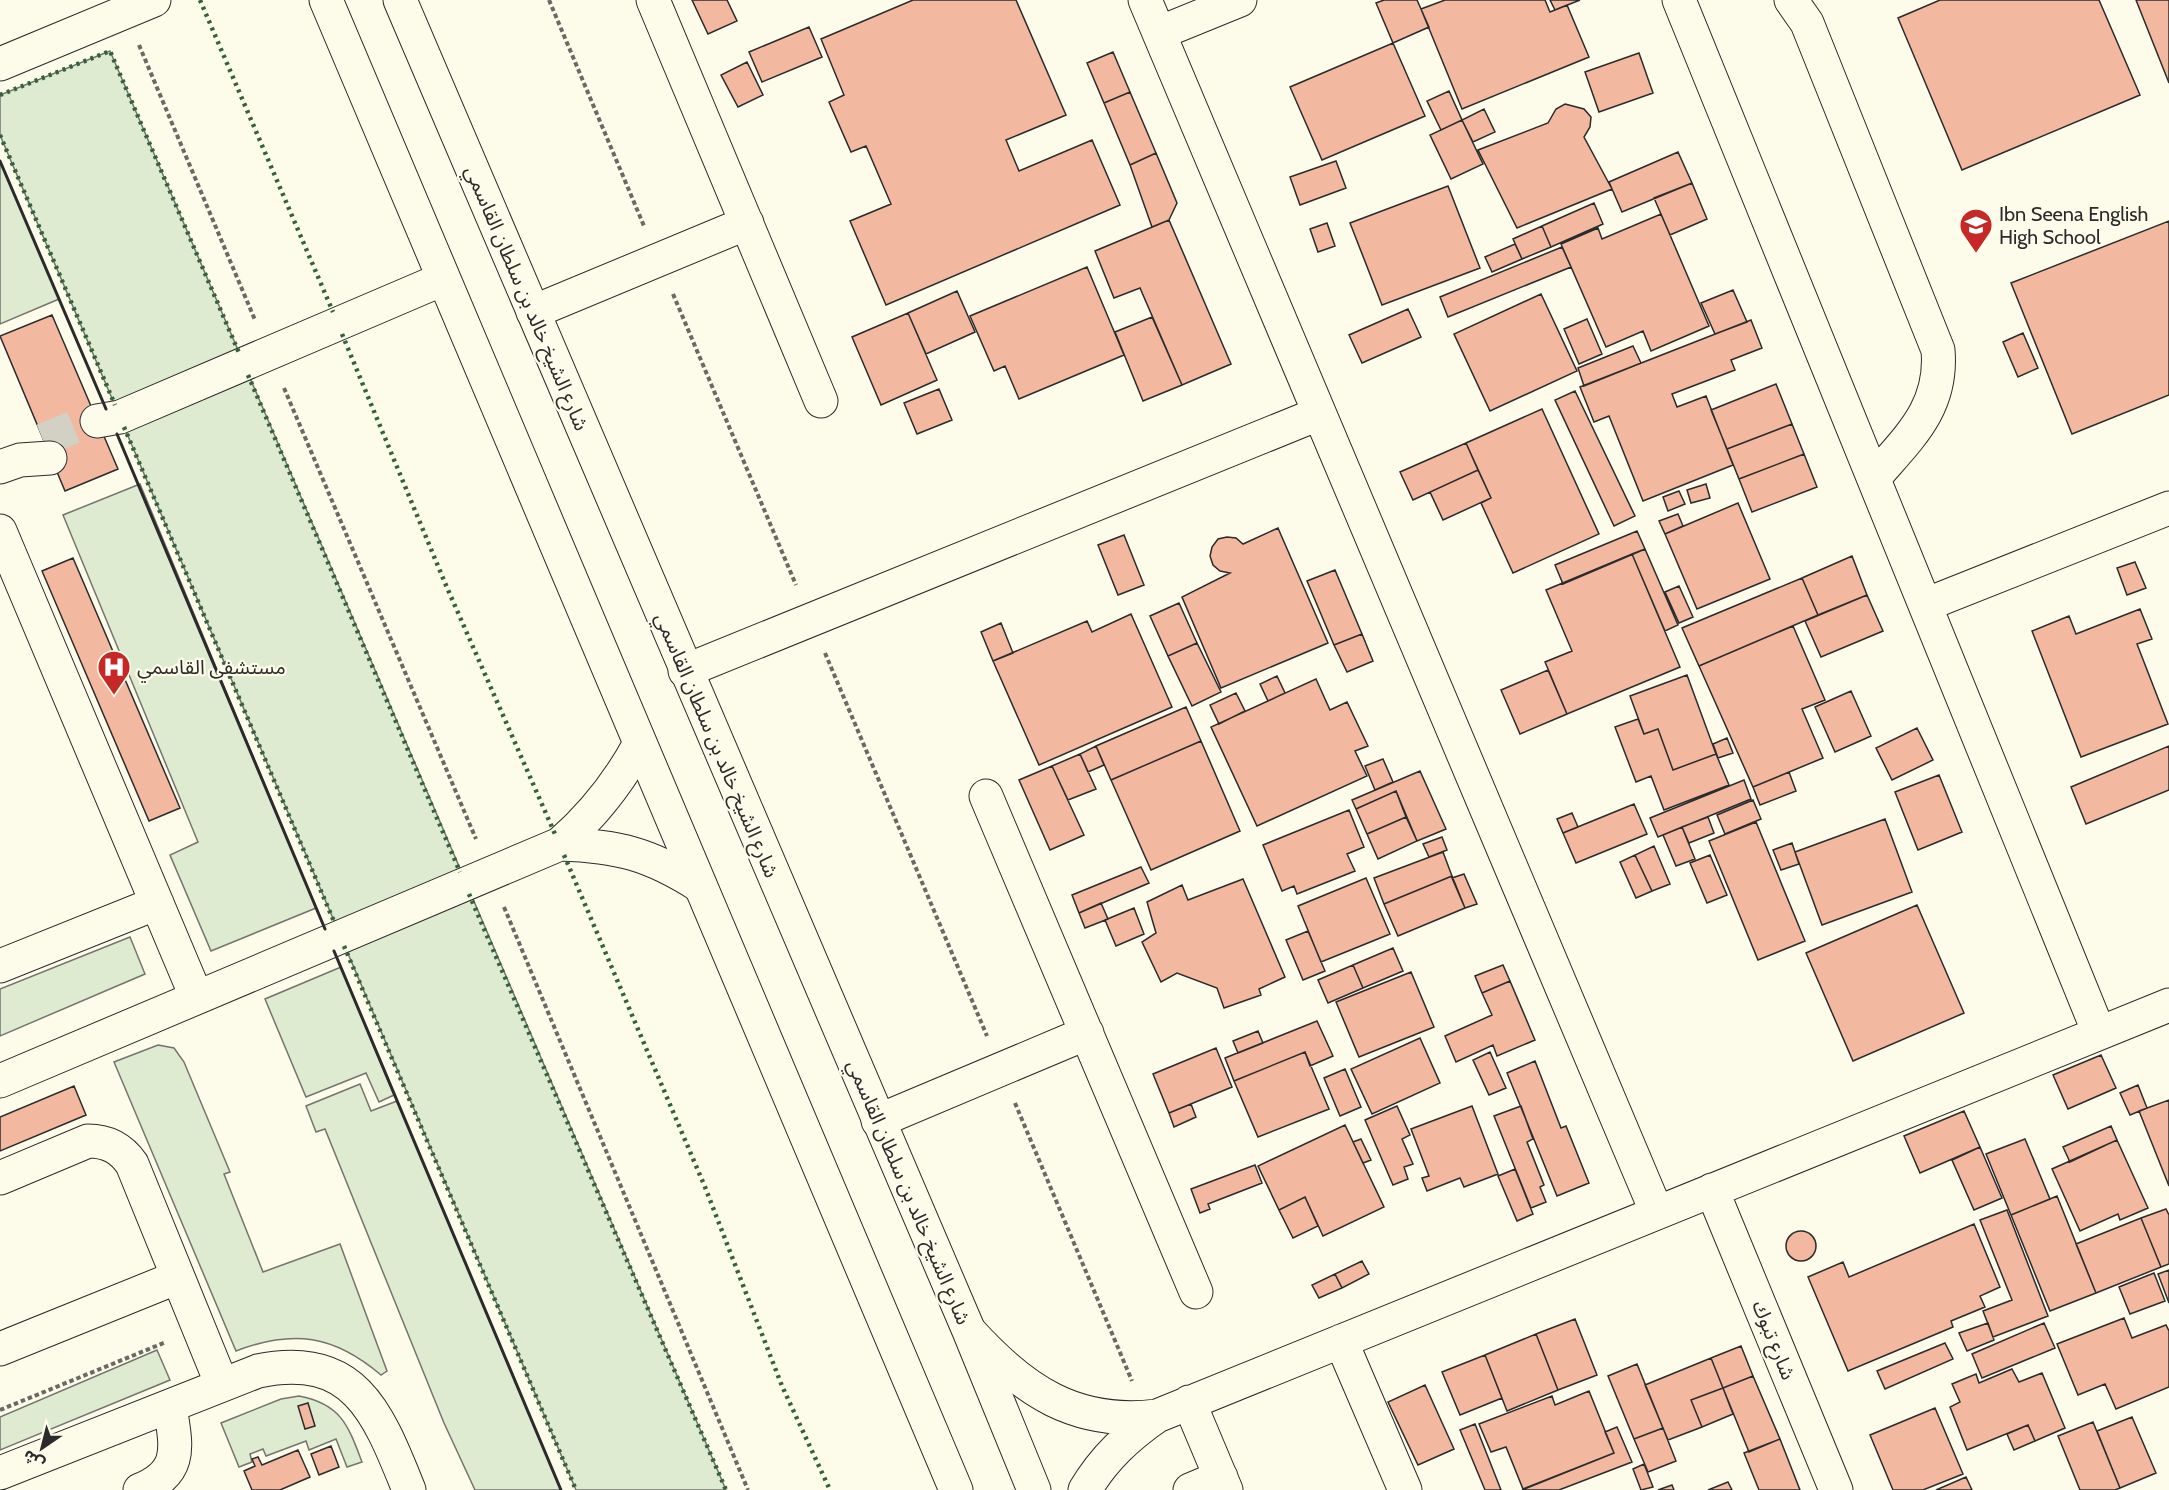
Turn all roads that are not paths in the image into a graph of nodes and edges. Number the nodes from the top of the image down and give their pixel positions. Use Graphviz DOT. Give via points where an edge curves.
graph roads {
  1 [pos="400,0"];
  2 [pos="653,0"];
  3 [pos="1145,0"];
  4 [pos="1240,0"];
  5 [pos="1679,0"];
  6 [pos="1791,0"];
  7 [pos="321,4"];
  8 [pos="139,6"];
  9 [pos="1159,33"];
  10 [pos="0,64"];
  11 [pos="747,223"];
  12 [pos="443,279"];
  13 [pos="533,312"];
  14 [pos="821,401"];
  15 [pos="1318,414"];
  16 [pos="103,424"];
  17 [pos="1874,478"];
  18 [pos="2169,508"];
  19 [pos="4,552"];
  20 [pos="1925,605"];
  21 [pos="686,671"];
  22 [pos="639,745"];
  23 [pos="986,796"];
  24 [pos="560,844"];
  25 [pos="700,886"];
  26 [pos="157,903"];
  27 [pos="0,966"];
  28 [pos="196,996"];
  29 [pos="2169,1005"];
  30 [pos="1087,1033"];
  31 [pos="2099,1033"];
  32 [pos="0,1081"];
  33 [pos="878,1121"];
  34 [pos="0,1178"];
  35 [pos="1712,1190"];
  36 [pos="1657,1213"];
  37 [pos="178,1277"];
  38 [pos="1196,1292"];
  39 [pos="969,1331"];
  40 [pos="1341,1341"];
  41 [pos="0,1349"];
  42 [pos="222,1385"];
  43 [pos="1189,1402"];
  44 [pos="170,1407"];
  45 [pos="1152,1416"];
  46 [pos="0,1473"];
  47 [pos="1223,1484"];
  48 [pos="414,1486"];
  49 [pos="140,1490"];
  50 [pos="956,1490"];
  51 [pos="1034,1490"];
  52 [pos="1085,1490"];
  53 [pos="1190,1490"];
  54 [pos="1405,1490"];
  55 [pos="1836,1490"];
  1 -- 13 [label="street, شارع الشيخ خالد بن سلطان القاسمي"];
  2 -- 11 [label="street"];
  3 -- 9 [label="street"];
  4 -- 9 [label="street"];
  5 -- 17 [label="street"];
  6 -- 17 [label="street" via="1807,23 1938,350 1940,372 1935,394 1912,433"];
  7 -- 12 [label="street"];
  8 -- 10 [label="street"];
  9 -- 15 [label="street"];
  11 -- 13 [label="street"];
  11 -- 14 [label="street"];
  12 -- 16 [label="street"];
  12 -- 22 [label="street"];
  13 -- 21 [label="street, شارع الشيخ خالد بن سلطان القاسمي"];
  15 -- 21 [label="street"];
  15 -- 36 [label="street"];
  17 -- 20 [label="street"];
  18 -- 20 [label="street"];
  19 -- 26 [label="street"];
  20 -- 31 [label="street"];
  21 -- 33 [label="street, شارع الشيخ خالد بن سلطان القاسمي"];
  22 -- 24 [label="street" via="605,800"];
  22 -- 25 [label="street"];
  23 -- 30 [label="street"];
  24 -- 25 [label="street" via="597,845 634,853 668,866"];
  24 -- 28 [label="street"];
  25 -- 50 [label="street"];
  26 -- 27 [label="street"];
  26 -- 28 [label="street"];
  28 -- 32 [label="street"];
  29 -- 31 [label="street"];
  30 -- 33 [label="street"];
  30 -- 38 [label="street"];
  31 -- 35 [label="street"];
  33 -- 39 [label="street, شارع الشيخ خالد بن سلطان القاسمي"];
  34 -- 37 [label="street" via="75,1144 101,1141 114,1146 132,1164"];
  35 -- 36 [label="street"];
  35 -- 55 [label="street, شارع تبوك"];
  36 -- 40 [label="street"];
  37 -- 41 [label="street"];
  37 -- 42 [label="street"];
  39 -- 45 [label="street" via="997,1362 1029,1388 1066,1408 1106,1417"];
  39 -- 51 [label="street, شارع الشيخ خالد بن سلطان القاسمي"];
  40 -- 43 [label="street"];
  40 -- 54 [label="street"];
  42 -- 44 [label="street"];
  42 -- 48 [label="street" via="258,1371 285,1366 312,1368 338,1377 360,1394 376,1416"];
  43 -- 45 [label="street"];
  43 -- 47 [label="street"];
  44 -- 46 [label="street"];
  44 -- 49 [label="street" via="176,1446 174,1460 156,1483"];
  45 -- 52 [label="street" via="1099,1466"];
  47 -- 53 [label="street"];
}
